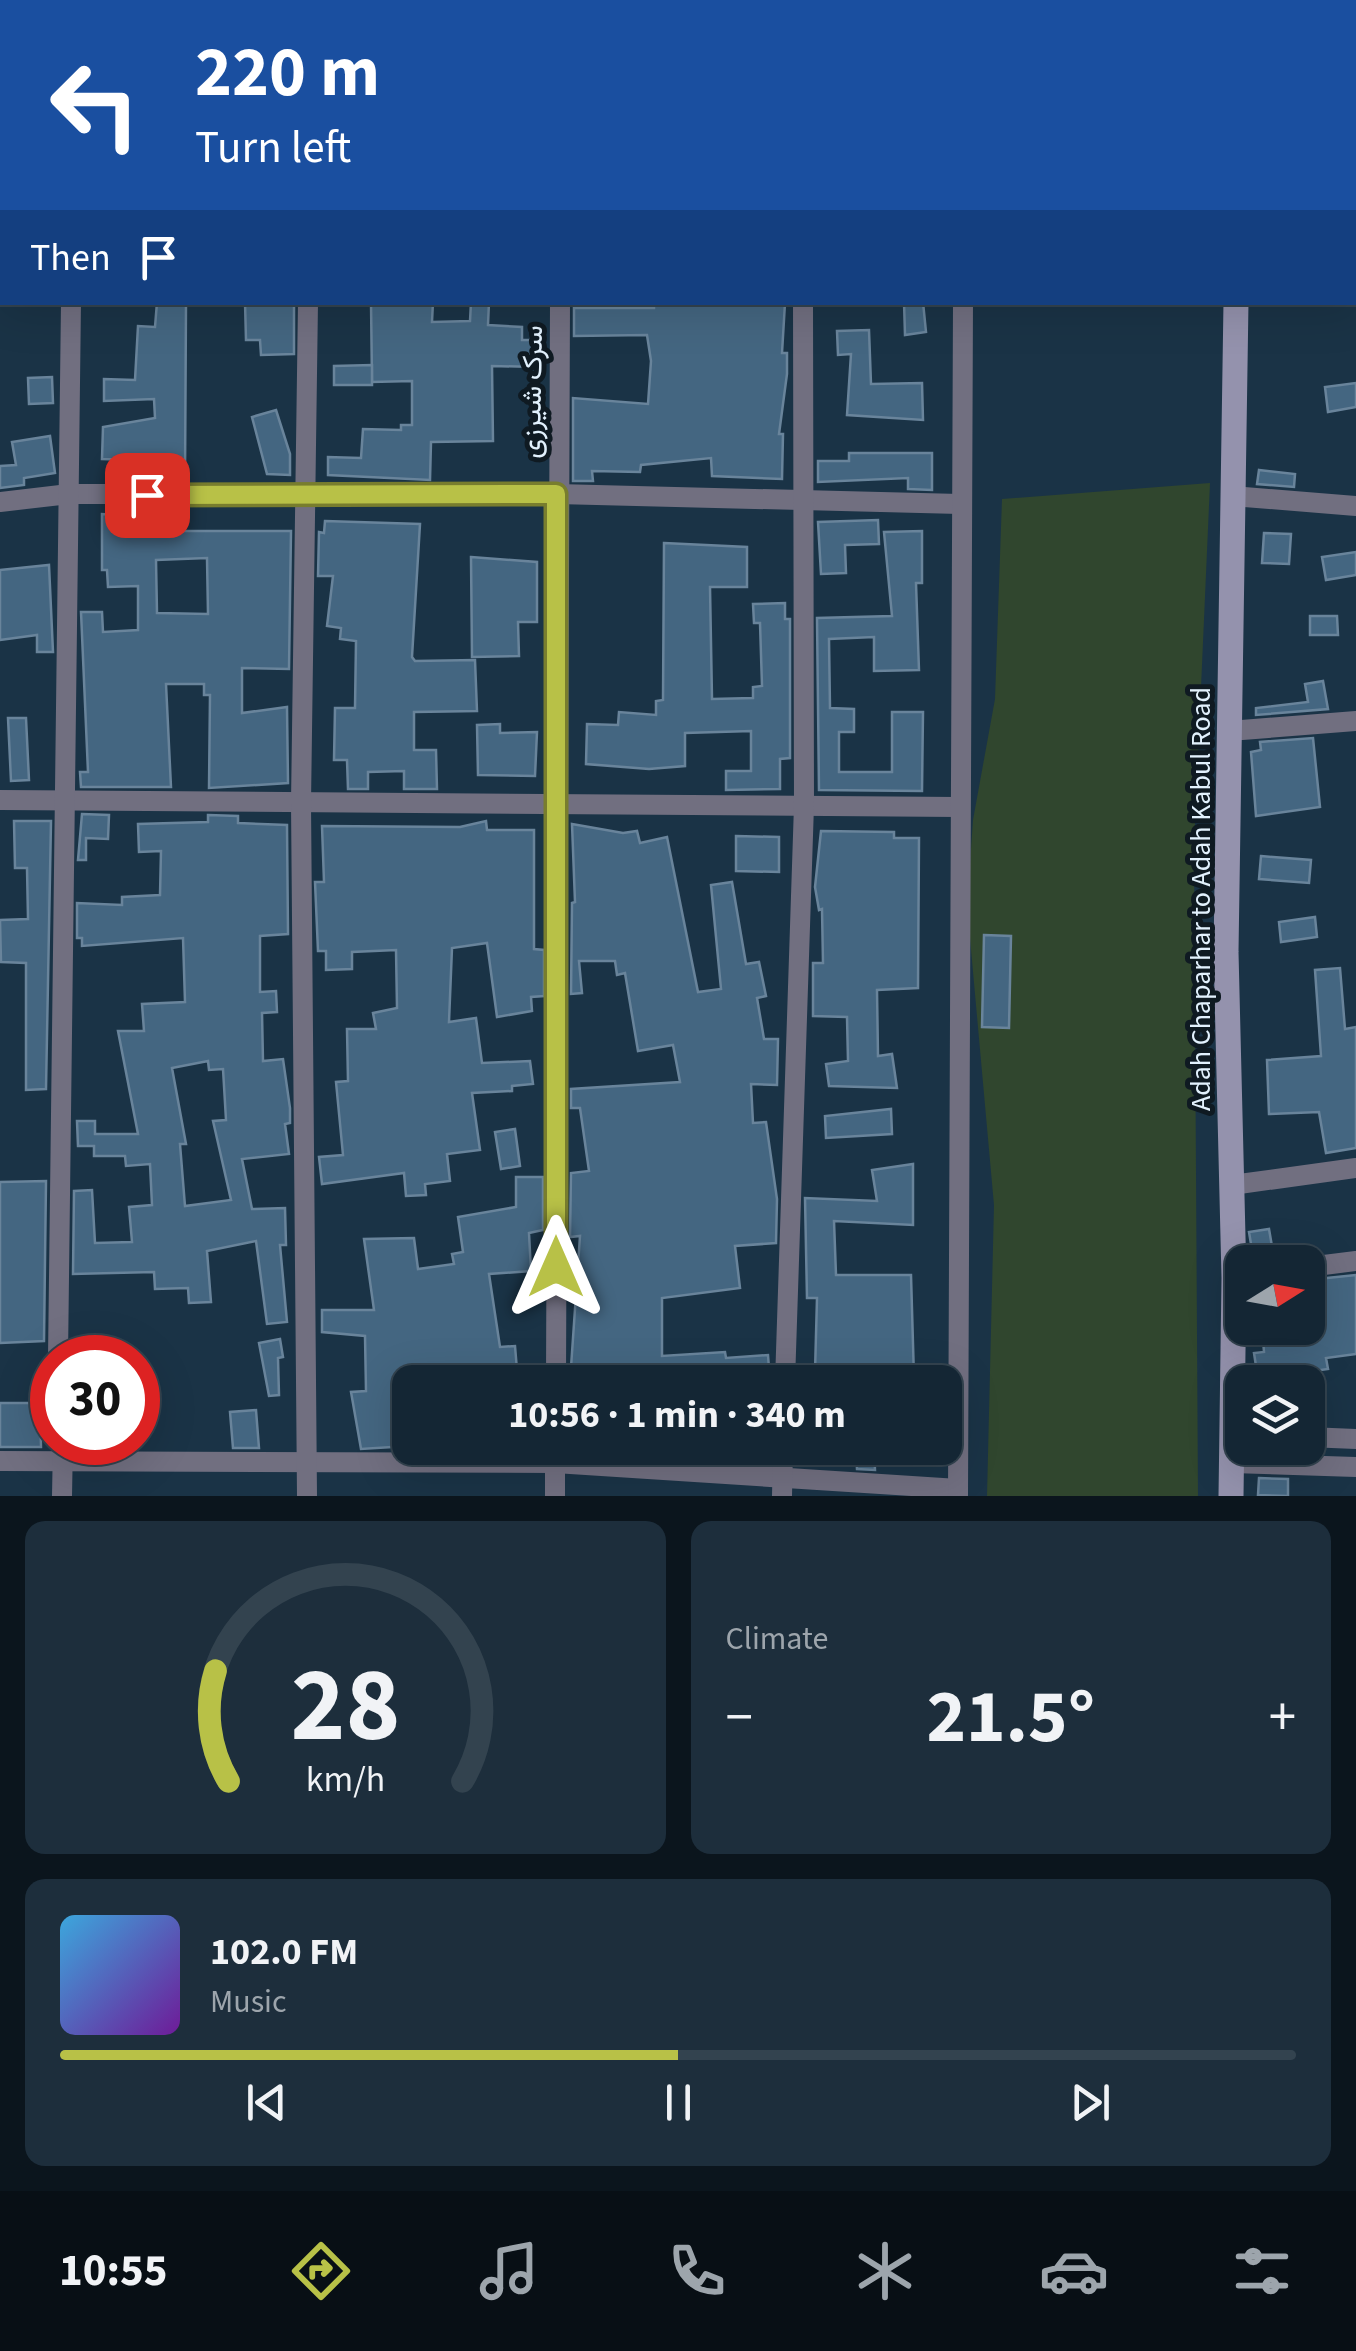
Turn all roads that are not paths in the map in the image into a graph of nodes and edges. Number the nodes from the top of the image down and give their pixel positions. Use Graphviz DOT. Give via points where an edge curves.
graph roads {
  1 [pos="71,305"];
  2 [pos="308,305"];
  3 [pos="560,305"];
  4 [pos="803,305"];
  5 [pos="963,305"];
  6 [pos="1236,305"];
  7 [pos="69,494"];
  8 [pos="556,494"];
  9 [pos="304,496"];
  10 [pos="1232,496"];
  11 [pos="800,500"];
  12 [pos="0,502"];
  13 [pos="960,504"];
  14 [pos="1356,506"];
  15 [pos="1356,722"];
  16 [pos="1229,730"];
  17 [pos="65,798"];
  18 [pos="0,800"];
  19 [pos="301,803"];
  20 [pos="556,803"];
  21 [pos="804,806"];
  22 [pos="958,807"];
  23 [pos="1356,1168"];
  24 [pos="1232,1185"];
  25 [pos="1236,1245"];
  26 [pos="1356,1262"];
  27 [pos="1325,1265"];
  28 [pos="58,1335"];
  29 [pos="556,1365"];
  30 [pos="786,1365"];
  31 [pos="1325,1438"];
  32 [pos="1356,1439"];
  33 [pos="30,1456"];
  34 [pos="160,1456"];
  35 [pos="0,1461"];
  36 [pos="392,1462"];
  37 [pos="63,1465"];
  38 [pos="556,1465"];
  39 [pos="627,1465"];
  40 [pos="1232,1465"];
  41 [pos="1273,1465"];
  42 [pos="308,1466"];
  43 [pos="1356,1467"];
  44 [pos="782,1487"];
  45 [pos="958,1492"];
  46 [pos="62,1496"];
  47 [pos="307,1496"];
  48 [pos="554,1496"];
  49 [pos="1231,1496"];
  1 -- 7 [label="street"];
  2 -- 9 [label="street"];
  3 -- 8 [label="street, سرک شیرزی"];
  4 -- 11 [label="street"];
  5 -- 13 [label="street"];
  6 -- 10 [label="main road, Adah Chaparhar to Adah Kabul Road"];
  7 -- 9 [label="street"];
  7 -- 12 [label="street"];
  7 -- 17 [label="street"];
  8 -- 9 [label="street"];
  8 -- 11 [label="street"];
  8 -- 20 [label="street, سرک شیرزی"];
  9 -- 19 [label="street"];
  10 -- 14 [label="street"];
  10 -- 16 [label="main road, Adah Chaparhar to Adah Kabul Road"];
  11 -- 13 [label="street"];
  11 -- 21 [label="street"];
  13 -- 22 [label="street"];
  15 -- 16 [label="street"];
  16 -- 24 [label="main road, Adah Chaparhar to Adah Kabul Road"];
  17 -- 18 [label="street"];
  17 -- 19 [label="street"];
  17 -- 28 [label="street"];
  19 -- 20 [label="street"];
  19 -- 42 [label="street"];
  20 -- 21 [label="street"];
  20 -- 29 [label="street, سرک شیرزی"];
  21 -- 22 [label="street"];
  21 -- 30 [label="street"];
  22 -- 45 [label="street"];
  23 -- 24 [label="street"];
  24 -- 25 [label="main road, Adah Chaparhar to Adah Kabul Road"];
  26 -- 27 [label="street"];
  31 -- 32 [label="street"];
  33 -- 35 [label="street"];
  34 -- 42 [label="street"];
  36 -- 42 [label="street"];
  37 -- 46 [label="street"];
  38 -- 48 [label="street"];
  39 -- 44 [label="street"];
  40 -- 49 [label="main road, Adah Chaparhar to Adah Kabul Road"];
  41 -- 43 [label="street"];
  42 -- 47 [label="street"];
  44 -- 45 [label="street"];
}
